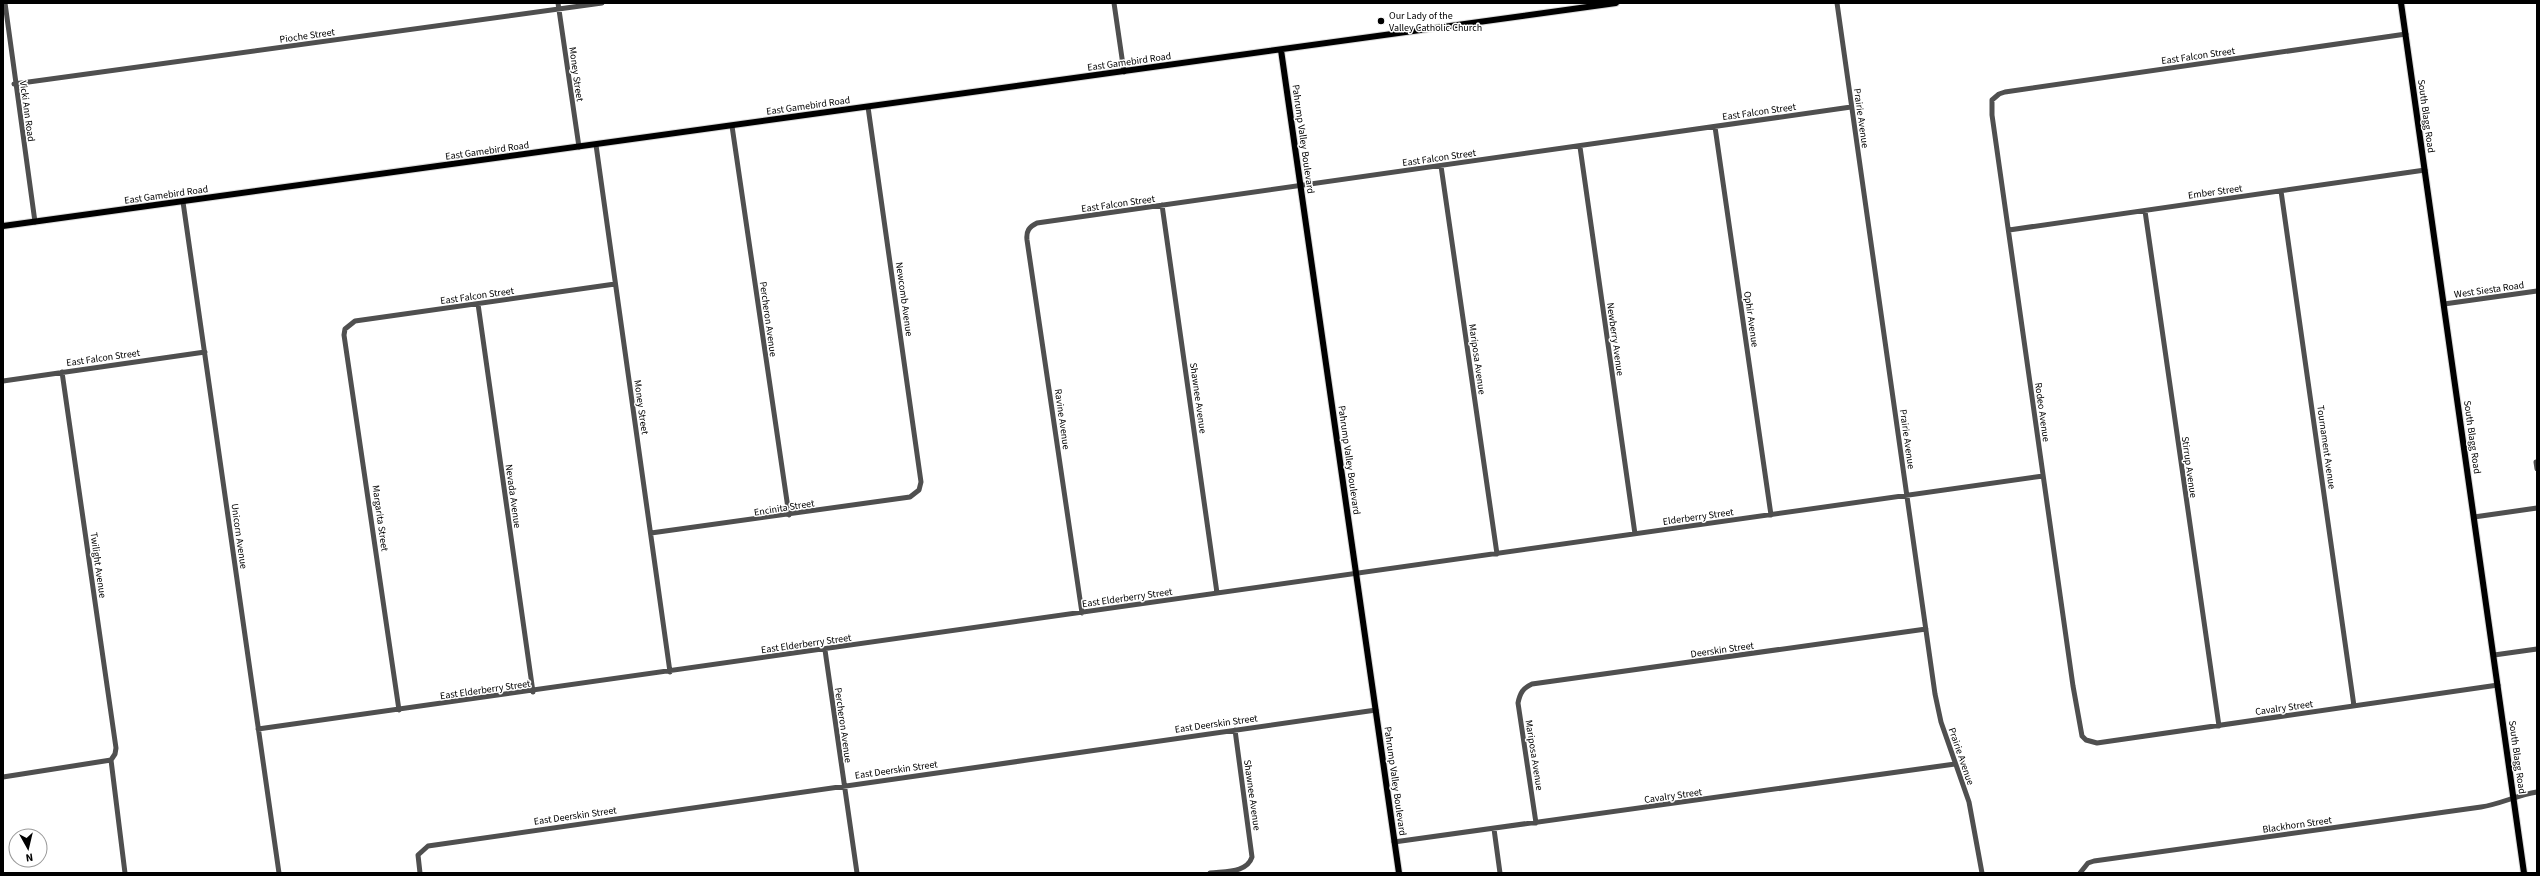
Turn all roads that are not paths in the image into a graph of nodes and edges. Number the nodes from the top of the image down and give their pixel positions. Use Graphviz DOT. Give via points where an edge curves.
graph roads {
  1 [pos="5,3"];
  2 [pos="558,3"];
  3 [pos="602,3"];
  4 [pos="1114,3"];
  5 [pos="1616,3"];
  6 [pos="1837,3"];
  7 [pos="2401,3"];
  8 [pos="559,9"];
  9 [pos="2406,34"];
  10 [pos="1281,50"];
  11 [pos="1124,72"];
  12 [pos="14,84"];
  13 [pos="1994,98"];
  14 [pos="868,107"];
  15 [pos="1852,107"];
  16 [pos="732,126"];
  17 [pos="1715,127"];
  18 [pos="596,145"];
  19 [pos="579,147"];
  20 [pos="1580,147"];
  21 [pos="1441,166"];
  22 [pos="2425,170"];
  23 [pos="1300,186"];
  24 [pos="2281,191"];
  25 [pos="183,202"];
  26 [pos="1162,205"];
  27 [pos="2144,211"];
  28 [pos="35,222"];
  29 [pos="3,226"];
  30 [pos="1029,228"];
  31 [pos="2008,230"];
  32 [pos="616,284"];
  33 [pos="2537,291"];
  34 [pos="478,304"];
  35 [pos="2444,304"];
  36 [pos="345,329"];
  37 [pos="205,352"];
  38 [pos="62,372"];
  39 [pos="3,381"];
  40 [pos="2536,462"];
  41 [pos="2537,469"];
  42 [pos="2043,476"];
  43 [pos="918,492"];
  44 [pos="1907,495"];
  45 [pos="2537,508"];
  46 [pos="789,515"];
  47 [pos="1771,515"];
  48 [pos="2474,517"];
  49 [pos="651,533"];
  50 [pos="1635,534"];
  51 [pos="1497,554"];
  52 [pos="1356,574"];
  53 [pos="1217,593"];
  54 [pos="1082,613"];
  55 [pos="1926,628"];
  56 [pos="2537,649"];
  57 [pos="825,650"];
  58 [pos="2494,655"];
  59 [pos="670,672"];
  60 [pos="2498,685"];
  61 [pos="1522,691"];
  62 [pos="533,692"];
  63 [pos="2354,706"];
  64 [pos="400,710"];
  65 [pos="1376,710"];
  66 [pos="2219,726"];
  67 [pos="258,729"];
  68 [pos="2079,729"];
  69 [pos="1235,730"];
  70 [pos="111,760"];
  71 [pos="1955,764"];
  72 [pos="3,777"];
  73 [pos="844,786"];
  74 [pos="2537,792"];
  75 [pos="2513,796"];
  76 [pos="1536,823"];
  77 [pos="1494,829"];
  78 [pos="1394,842"];
  79 [pos="125,873"];
  80 [pos="279,873"];
  81 [pos="420,873"];
  82 [pos="857,873"];
  83 [pos="1210,873"];
  84 [pos="1399,873"];
  85 [pos="1500,873"];
  86 [pos="1982,873"];
  87 [pos="2080,873"];
  88 [pos="2524,873"];
  1 -- 12 [label="street, Vicki Ann Road"];
  2 -- 8 [label="street, Money Street"];
  3 -- 8 [label="street, Pioche Street"];
  4 -- 11 [label="street"];
  5 -- 10 [label="main road, East Gamebird Road"];
  6 -- 15 [label="street, Prairie Avenue"];
  7 -- 9 [label="main road, South Blagg Road"];
  8 -- 12 [label="street, Pioche Street"];
  8 -- 19 [label="street, Money Street"];
  9 -- 13 [label="street, East Falcon Street" via="2005,92"];
  9 -- 22 [label="main road, South Blagg Road"];
  10 -- 11 [label="main road, East Gamebird Road"];
  10 -- 23 [label="main road, Pahrump Valley Boulevard"];
  11 -- 14 [label="main road, East Gamebird Road"];
  12 -- 28 [label="street, Vicki Ann Road"];
  13 -- 31 [label="street, Rodeo Avenue" via="1992,115"];
  14 -- 16 [label="main road, East Gamebird Road"];
  14 -- 43 [label="street, Newcomb Avenue" via="921,482"];
  15 -- 17 [label="street, East Falcon Street"];
  15 -- 44 [label="street, Prairie Avenue"];
  16 -- 18 [label="main road, East Gamebird Road"];
  16 -- 46 [label="street, Percheron Avenue"];
  17 -- 20 [label="street, East Falcon Street"];
  17 -- 47 [label="street, Ophir Avenue"];
  18 -- 19 [label="main road, East Gamebird Road"];
  18 -- 32 [label="street, Money Street"];
  19 -- 25 [label="main road, East Gamebird Road"];
  20 -- 21 [label="street, East Falcon Street"];
  20 -- 50 [label="street, Newberry Avenue"];
  21 -- 23 [label="street, East Falcon Street"];
  21 -- 51 [label="street, Mariposa Avenue"];
  22 -- 24 [label="street, Ember Street"];
  22 -- 35 [label="main road, South Blagg Road"];
  23 -- 26 [label="street, East Falcon Street"];
  23 -- 52 [label="main road, Pahrump Valley Boulevard"];
  24 -- 27 [label="street, Ember Street"];
  24 -- 63 [label="street, Tournament Avenue"];
  25 -- 28 [label="main road, East Gamebird Road"];
  25 -- 37 [label="street, Unicorn Avenue"];
  26 -- 30 [label="street, East Falcon Street" via="1037,224"];
  26 -- 53 [label="street, Shawnee Avenue"];
  27 -- 31 [label="street, Ember Street"];
  27 -- 66 [label="street, Stirrup Avenue"];
  28 -- 29 [label="main road, East Gamebird Road"];
  30 -- 54 [label="street, Ravine Avenue" via="1027,240"];
  31 -- 42 [label="street, Rodeo Avenue"];
  32 -- 34 [label="street, East Falcon Street"];
  32 -- 49 [label="street, Money Street"];
  33 -- 35 [label="street, West Siesta Road"];
  34 -- 36 [label="street, East Falcon Street" via="356,321"];
  34 -- 62 [label="street, Nevada Avenue"];
  35 -- 48 [label="main road, South Blagg Road"];
  36 -- 64 [label="street, Margarita Street"];
  37 -- 38 [label="street, East Falcon Street"];
  37 -- 67 [label="street, Unicorn Avenue"];
  38 -- 39 [label="street, East Falcon Street"];
  38 -- 70 [label="street, Twilight Avenue" via="116,748"];
  40 -- 41 [label="street"];
  42 -- 44 [label="street, Elderberry Street"];
  42 -- 68 [label="street, Rodeo Avenue"];
  43 -- 46 [label="street, Encinita Street" via="910,497"];
  44 -- 47 [label="street, Elderberry Street"];
  44 -- 55 [label="street, Prairie Avenue"];
  45 -- 48 [label="street"];
  46 -- 49 [label="street, Encinita Street"];
  47 -- 50 [label="street, Elderberry Street"];
  48 -- 58 [label="main road, South Blagg Road"];
  49 -- 59 [label="street, Money Street"];
  50 -- 51 [label="street, Elderberry Street"];
  51 -- 52 [label="street, Elderberry Street"];
  52 -- 53 [label="street, East Elderberry Street"];
  52 -- 65 [label="main road, Pahrump Valley Boulevard"];
  53 -- 54 [label="street, East Elderberry Street"];
  54 -- 57 [label="street, East Elderberry Street"];
  55 -- 61 [label="street, Deerskin Street" via="1532,684"];
  55 -- 71 [label="street, Prairie Avenue" via="1938,707"];
  56 -- 58 [label="street"];
  57 -- 59 [label="street, East Elderberry Street"];
  57 -- 73 [label="street, Percheron Avenue"];
  58 -- 60 [label="main road, South Blagg Road"];
  59 -- 62 [label="street, East Elderberry Street"];
  60 -- 63 [label="street, Cavalry Street"];
  60 -- 75 [label="main road, South Blagg Road"];
  61 -- 76 [label="street, Mariposa Avenue" via="1519,696 1519,710"];
  62 -- 64 [label="street, East Elderberry Street"];
  63 -- 66 [label="street, Cavalry Street"];
  64 -- 67 [label="street, East Elderberry Street"];
  65 -- 69 [label="street, East Deerskin Street"];
  65 -- 78 [label="main road, Pahrump Valley Boulevard"];
  66 -- 68 [label="street, Cavalry Street" via="2097,743 2086,740"];
  67 -- 80 [label="street, Unicorn Avenue"];
  69 -- 73 [label="street, East Deerskin Street"];
  69 -- 83 [label="street, Shawnee Avenue" via="1252,857 1243,868"];
  70 -- 72 [label="street"];
  70 -- 79 [label="street, Twilight Avenue"];
  71 -- 76 [label="street, Cavalry Street"];
  71 -- 86 [label="street, Prairie Avenue" via="1971,810"];
  73 -- 81 [label="street, East Deerskin Street" via="428,846 420,850"];
  73 -- 82 [label="street, Percheron Avenue"];
  74 -- 75 [label="street, Blackhorn Street"];
  75 -- 87 [label="street, Blackhorn Street" via="2500,804 2094,861 2083,867"];
  75 -- 88 [label="main road, South Blagg Road"];
  76 -- 77 [label="street, Cavalry Street"];
  77 -- 78 [label="street, Cavalry Street"];
  77 -- 85 [label="street"];
  78 -- 84 [label="main road, Pahrump Valley Boulevard"];
}
